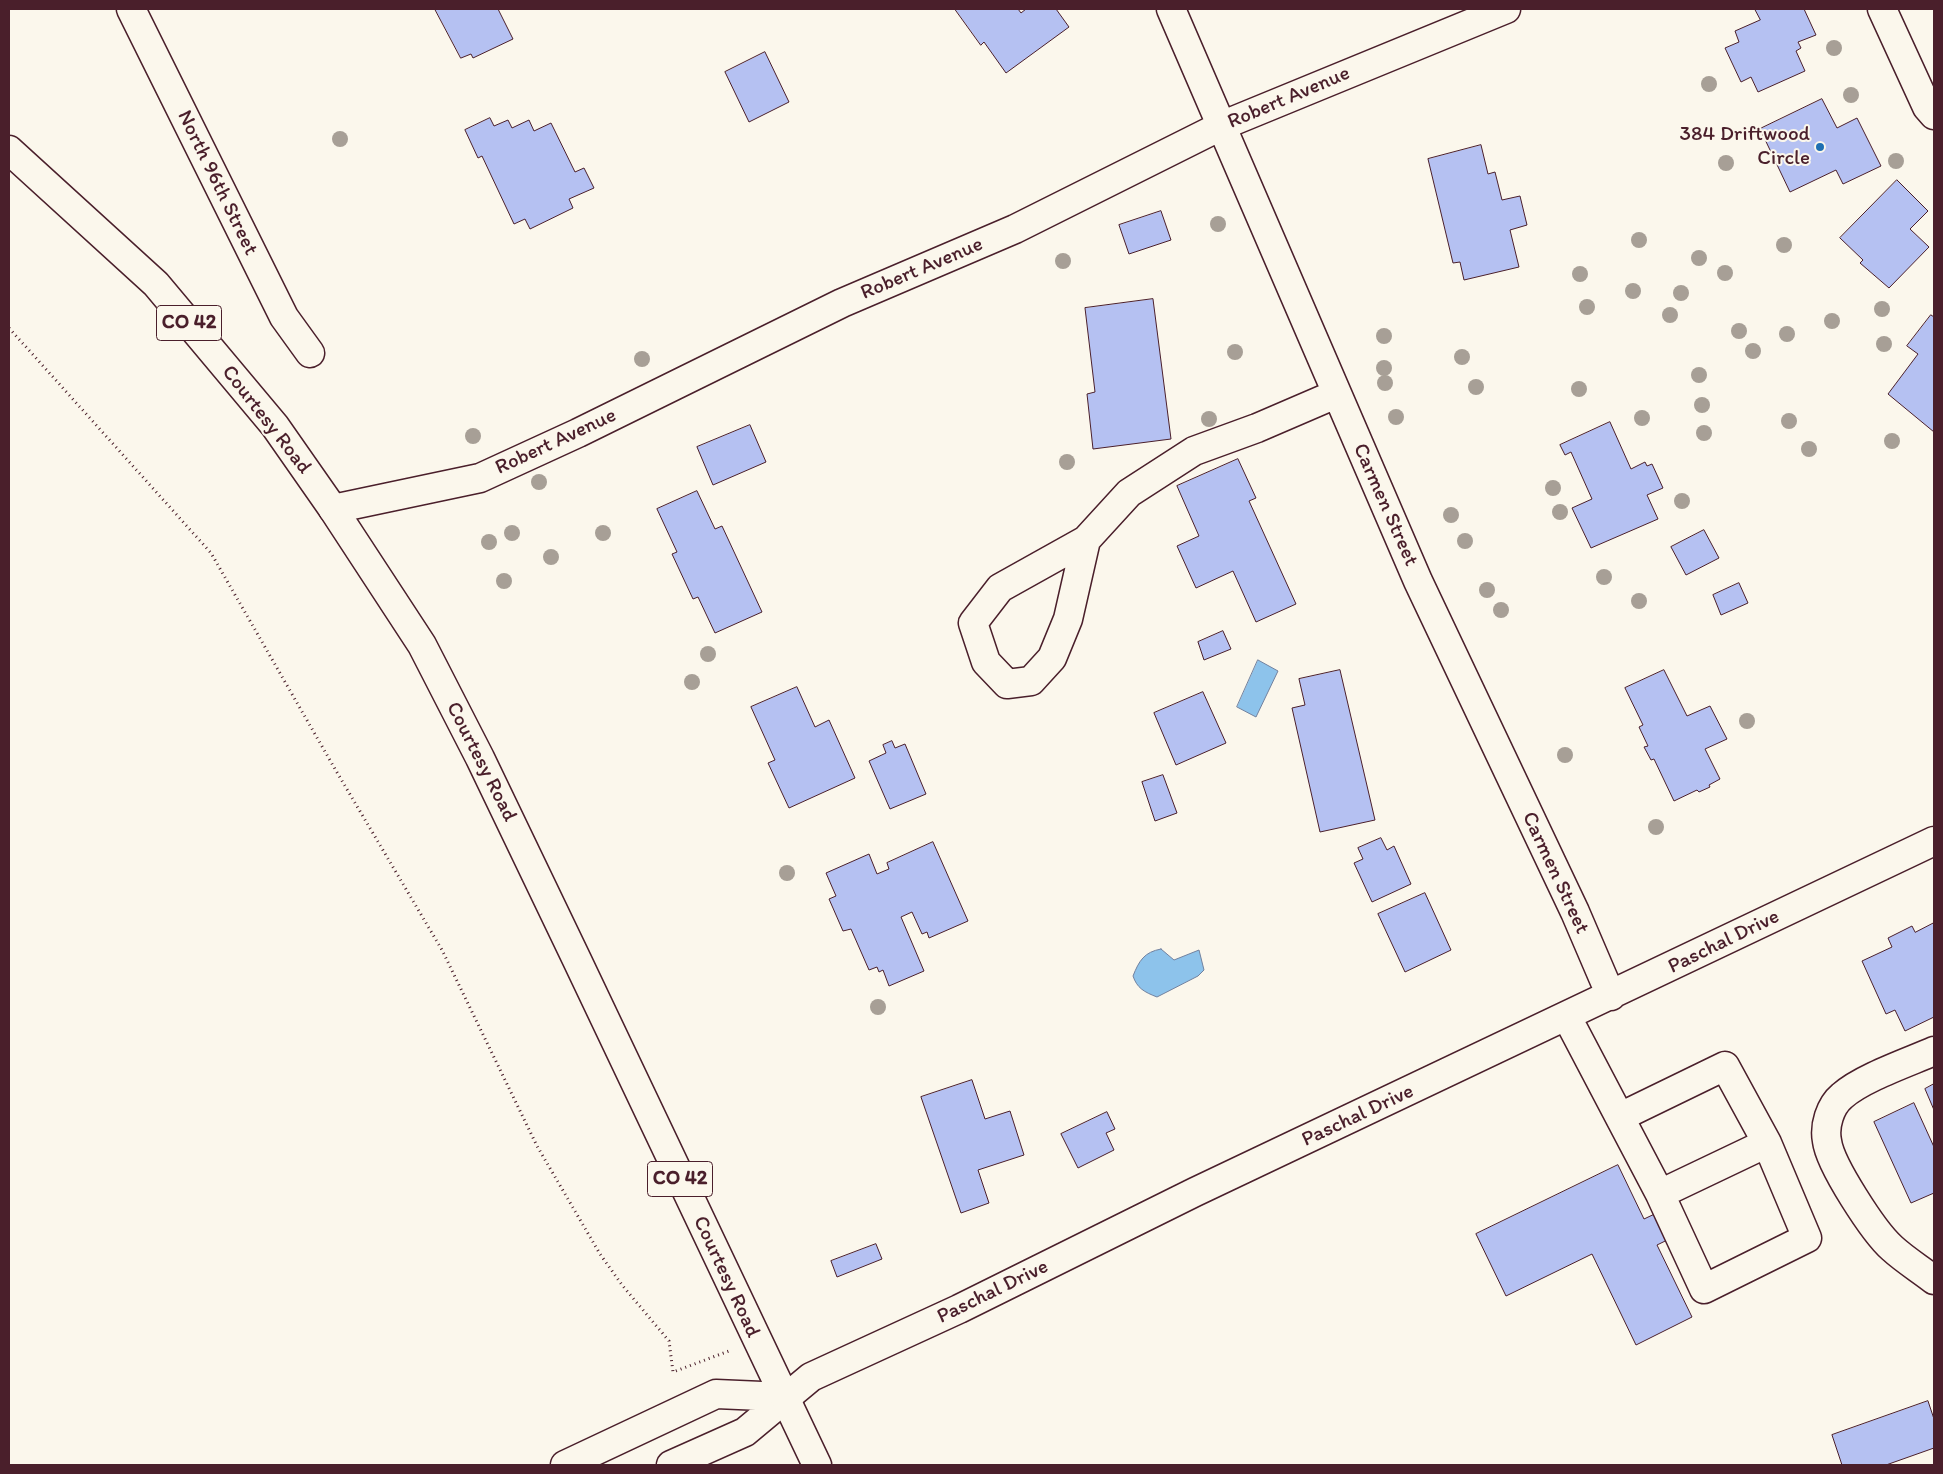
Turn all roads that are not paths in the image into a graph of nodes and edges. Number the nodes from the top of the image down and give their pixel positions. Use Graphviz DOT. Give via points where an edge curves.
graph roads {
  1 [pos="131,9"];
  2 [pos="1171,9"];
  3 [pos="1506,9"];
  4 [pos="1882,9"];
  5 [pos="1934,115"];
  6 [pos="1221,126"];
  7 [pos="9,150"];
  8 [pos="310,352"];
  9 [pos="1336,394"];
  10 [pos="333,509"];
  11 [pos="1086,540"];
  12 [pos="1934,841"];
  13 [pos="1611,996"];
  14 [pos="1567,1017"];
  15 [pos="1934,1051"];
  16 [pos="1620,1117"];
  17 [pos="1767,1143"];
  18 [pos="1660,1194"];
  19 [pos="1934,1280"];
  20 [pos="785,1397"];
  21 [pos="565,1465"];
  22 [pos="671,1465"];
  23 [pos="817,1465"];
  1 -- 8 [label="street, North 96th Street" via="284,317"];
  2 -- 6 [label="street, Carmen Street"];
  3 -- 6 [label="street, Robert Avenue"];
  4 -- 5 [label="street"];
  6 -- 9 [label="street, Carmen Street"];
  6 -- 10 [label="street, Robert Avenue" via="1015,230 842,303 480,478"];
  7 -- 10 [label="street, Courtesy Road / CO 42" via="156,284 275,426"];
  9 -- 11 [label="street" via="1194,451 1129,493"];
  9 -- 13 [label="street, Carmen Street" via="1418,581 1575,912"];
  10 -- 20 [label="street, Courtesy Road / CO 42" via="422,645 480,758"];
  11 -- 11 [label="street" via="1000,588 973,623 986,662 1007,684 1031,681 1052,658 1068,619"];
  12 -- 13 [label="street, Paschal Drive"];
  13 -- 14 [label="street, Paschal Drive"];
  14 -- 16 [label="street"];
  14 -- 20 [label="street, Paschal Drive" via="811,1377"];
  15 -- 19 [label="street" via="1842,1096 1828,1120 1827,1140 1832,1159 1855,1200 1890,1247"];
  16 -- 17 [label="street" via="1724,1066"];
  16 -- 18 [label="street"];
  17 -- 18 [label="street"];
  17 -- 18 [label="street" via="1807,1238 1704,1289"];
  20 -- 21 [label="street" via="716,1394"];
  20 -- 22 [label="street, Paschal Drive" via="745,1432"];
  20 -- 23 [label="street, Courtesy Road / CO 42"];
}
